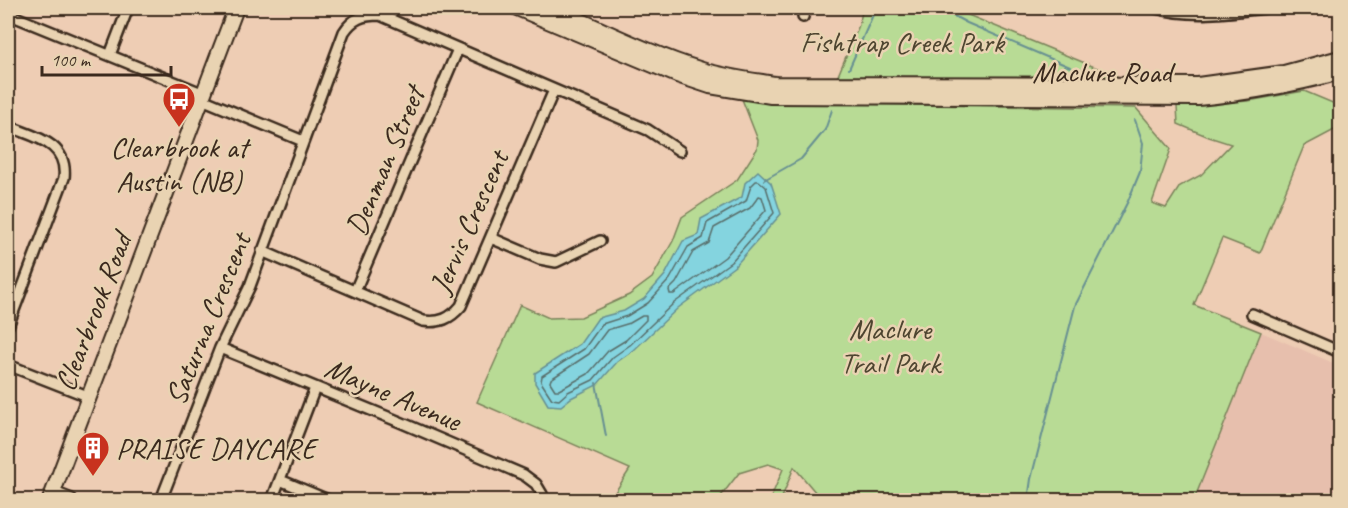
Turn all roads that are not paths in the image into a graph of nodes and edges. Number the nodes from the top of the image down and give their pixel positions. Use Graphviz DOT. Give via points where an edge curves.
graph roads {
  1 [pos="128,8"];
  2 [pos="236,8"];
  3 [pos="517,8"];
  4 [pos="552,8"];
  5 [pos="1156,8"];
  6 [pos="1265,8"];
  7 [pos="8,14"];
  8 [pos="458,49"];
  9 [pos="110,55"];
  10 [pos="1341,58"];
  11 [pos="1341,72"];
  12 [pos="554,90"];
  13 [pos="203,96"];
  14 [pos="8,126"];
  15 [pos="303,141"];
  16 [pos="680,151"];
  17 [pos="491,238"];
  18 [pos="600,241"];
  19 [pos="262,251"];
  20 [pos="355,291"];
  21 [pos="1252,315"];
  22 [pos="8,326"];
  23 [pos="220,348"];
  24 [pos="1341,352"];
  25 [pos="8,365"];
  26 [pos="315,388"];
  27 [pos="90,398"];
  28 [pos="280,480"];
  29 [pos="542,494"];
  30 [pos="51,497"];
  31 [pos="71,501"];
  32 [pos="161,501"];
  33 [pos="272,501"];
  34 [pos="328,501"];
  1 -- 9 [label="street"];
  2 -- 13 [label="main road, Clearbrook Road"];
  3 -- 11 [label="main road, Maclure Road" via="676,75 719,88 771,96 1198,99 1286,86"];
  4 -- 10 [label="main road, Maclure Road" via="701,69 775,84 1198,85 1284,73"];
  5 -- 6 [label="street" via="1213,14"];
  7 -- 9 [label="street"];
  8 -- 12 [label="street, Saturna Crescent"];
  8 -- 15 [label="street, Saturna Crescent" via="380,15 356,18 344,32"];
  8 -- 20 [label="street, Denman Street"];
  9 -- 13 [label="street"];
  12 -- 16 [label="street, Saturna Crescent" via="648,130"];
  12 -- 17 [label="street, Jervis Crescent"];
  13 -- 15 [label="street"];
  13 -- 27 [label="main road, Clearbrook Road"];
  14 -- 22 [label="street" via="50,143 60,152 65,170"];
  15 -- 19 [label="street, Saturna Crescent"];
  17 -- 18 [label="street" via="556,262"];
  17 -- 20 [label="street, Jervis Crescent" via="461,306 442,321 423,321"];
  19 -- 20 [label="street, Jervis Crescent"];
  19 -- 23 [label="street, Saturna Crescent"];
  21 -- 24 [label="street"];
  23 -- 26 [label="street, Mayne Avenue"];
  23 -- 32 [label="street, Saturna Crescent"];
  25 -- 27 [label="street"];
  26 -- 28 [label="street"];
  26 -- 29 [label="street, Mayne Avenue" via="524,475"];
  27 -- 30 [label="main road, Clearbrook Road"];
  28 -- 33 [label="street"];
  28 -- 34 [label="street"];
  30 -- 31 [label="street"];
}
